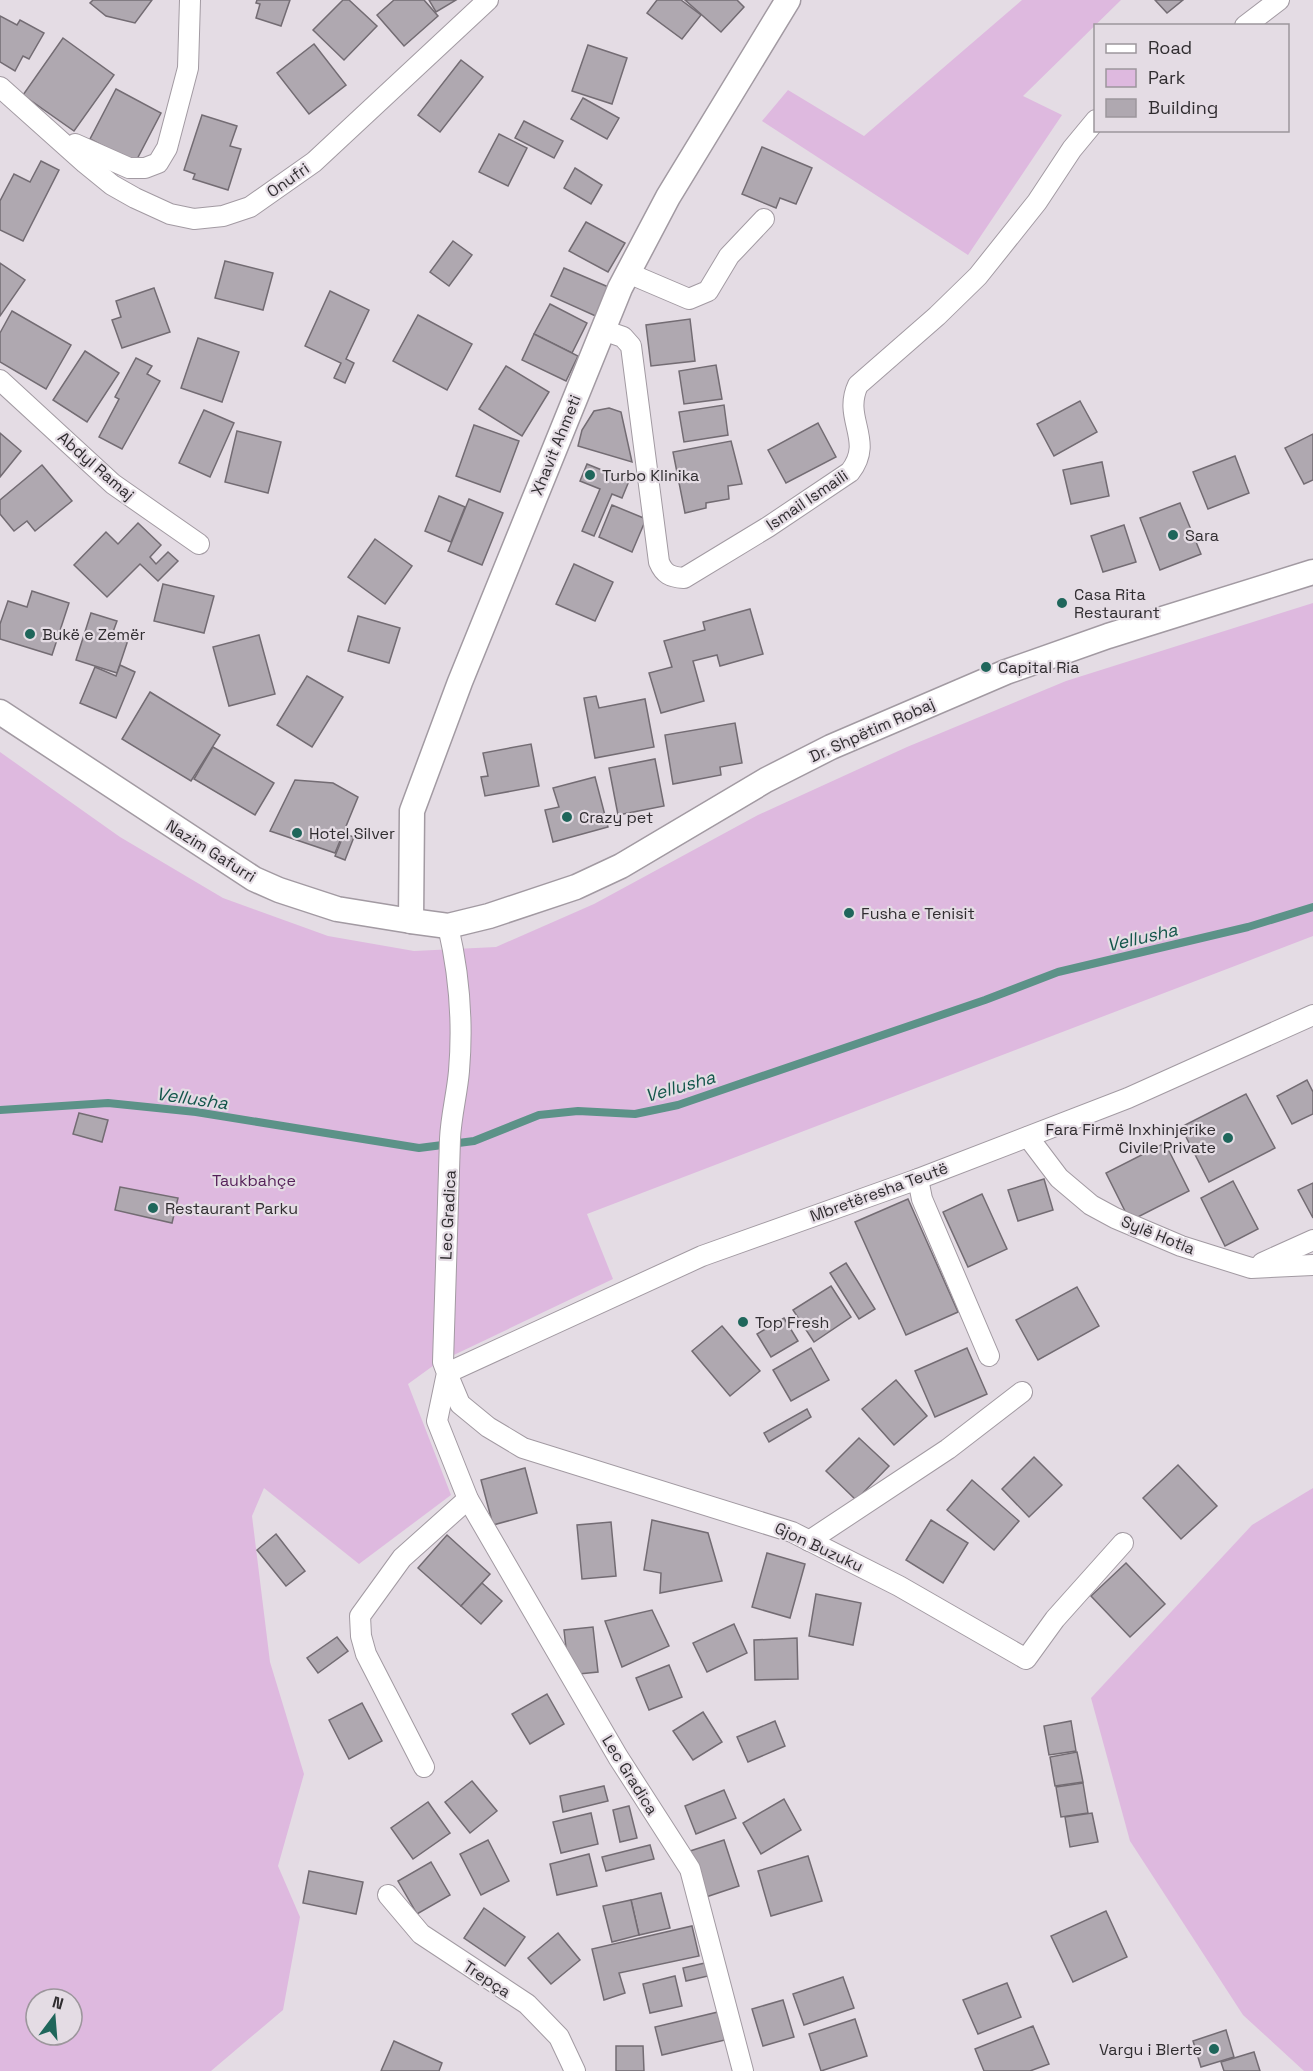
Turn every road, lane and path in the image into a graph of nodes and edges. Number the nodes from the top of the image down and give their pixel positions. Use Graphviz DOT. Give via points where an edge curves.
graph roads {
  1 [pos="190,0"];
  2 [pos="488,0"];
  3 [pos="788,0"];
  4 [pos="1279,0"];
  5 [pos="1248,24"];
  6 [pos="0,87"];
  7 [pos="1094,121"];
  8 [pos="57,135"];
  9 [pos="764,219"];
  10 [pos="628,273"];
  11 [pos="603,330"];
  12 [pos="0,380"];
  13 [pos="199,544"];
  14 [pos="1313,572"];
  15 [pos="0,712"];
  16 [pos="411,921"];
  17 [pos="448,926"];
  18 [pos="1313,1015"];
  19 [pos="1028,1137"];
  20 [pos="918,1179"];
  21 [pos="1313,1240"];
  22 [pos="1313,1265"];
  23 [pos="1251,1268"];
  24 [pos="989,1356"];
  25 [pos="447,1373"];
  26 [pos="1022,1392"];
  27 [pos="468,1499"];
  28 [pos="809,1540"];
  29 [pos="1123,1543"];
  30 [pos="424,1767"];
  31 [pos="388,1895"];
  32 [pos="575,2071"];
  33 [pos="743,2071"];
  1 -- 8 [label="street" via="188,68 167,148 158,163 129,168"];
  2 -- 8 [label="street, Onufri" via="314,162 250,207 223,216 194,219 170,214 135,198 112,185"];
  3 -- 10 [label="street, Xhavit Ahmeti" via="668,197"];
  4 -- 5 [label="street"];
  6 -- 8 [label="street"];
  7 -- 11 [label="street, Ismail Ismaili" via="978,276 858,385 852,398 860,460 850,472 684,578 672,578 659,562 631,346 623,337"];
  9 -- 10 [label="street" via="729,256 708,291 689,299"];
  10 -- 11 [label="street, Xhavit Ahmeti"];
  11 -- 16 [label="street, Xhavit Ahmeti" via="412,811"];
  12 -- 13 [label="street, Abdyl Ramaj" via="113,484"];
  14 -- 17 [label="street, Dr. Shpëtim Robaj" via="1006,672 831,747 766,780 621,866 576,887"];
  15 -- 16 [label="street, Nazim Gafurri" via="254,879 338,909"];
  16 -- 17 [label="street, Nazim Gafurri"];
  17 -- 25 [label="street, Lec Gradica" via="461,1032 446,1218 443,1362"];
  18 -- 19 [label="street, Mbretëresha Teutë" via="1128,1098"];
  19 -- 20 [label="street, Mbretëresha Teutë"];
  19 -- 23 [label="street, Sylë Hotla" via="1059,1178 1091,1205 1181,1246"];
  20 -- 24 [label="street" via="922,1199"];
  20 -- 25 [label="street, Mbretëresha Teutë" via="702,1256"];
  21 -- 23 [label="street"];
  22 -- 23 [label="street"];
  25 -- 27 [label="street, Lec Gradica" via="437,1420"];
  25 -- 28 [label="street, Gjon Buzuku" via="460,1404 523,1448"];
  26 -- 28 [label="street" via="948,1449"];
  27 -- 30 [label="street" via="402,1558 360,1616 366,1654"];
  27 -- 33 [label="street, Lec Gradica" via="618,1757 690,1869"];
  28 -- 29 [label="street, Gjon Buzuku" via="1026,1659 1055,1619"];
  31 -- 32 [label="street, Trepça" via="421,1934 527,2004 559,2037"];
}
